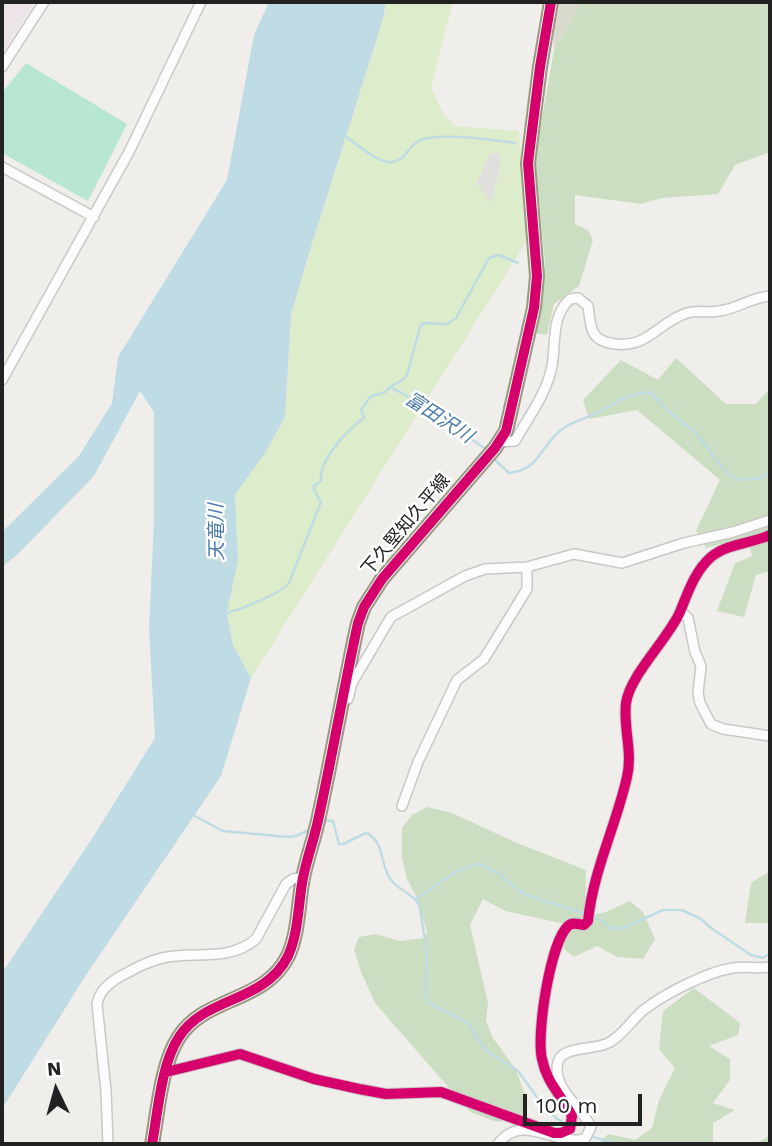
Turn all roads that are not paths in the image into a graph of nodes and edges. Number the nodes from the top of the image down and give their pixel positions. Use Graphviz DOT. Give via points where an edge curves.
graph roads {
  1 [pos="44,2"];
  2 [pos="201,2"];
  3 [pos="551,2"];
  4 [pos="2,67"];
  5 [pos="2,167"];
  6 [pos="94,217"];
  7 [pos="770,296"];
  8 [pos="2,380"];
  9 [pos="497,445"];
  10 [pos="770,520"];
  11 [pos="770,535"];
  12 [pos="527,567"];
  13 [pos="680,611"];
  14 [pos="339,712"];
  15 [pos="770,736"];
  16 [pos="402,806"];
  17 [pos="304,877"];
  18 [pos="770,967"];
  19 [pos="166,1072"];
  20 [pos="571,1127"];
  21 [pos="588,1136"];
  22 [pos="108,1144"];
  23 [pos="152,1144"];
  24 [pos="498,1144"];
  1 -- 4 [label="street"];
  2 -- 6 [label="street"];
  3 -- 9 [label="main road, 下久堅知久平線" via="528,163 537,276 534,308 511,415"];
  5 -- 6 [label="street"];
  6 -- 8 [label="street"];
  7 -- 9 [label="street" via="719,311 688,313 635,344 603,342 592,330 588,306 578,298 570,299 559,312 546,386 515,441"];
  9 -- 14 [label="main road, 下久堅知久平線" via="369,598 358,623"];
  10 -- 12 [label="street" via="622,563 574,554"];
  11 -- 13 [label="street" via="728,546 713,555 698,573"];
  12 -- 14 [label="street" via="464,576 391,617"];
  12 -- 16 [label="street" via="527,589 484,659 457,680"];
  13 -- 15 [label="street" via="688,618 701,666 700,703 711,724"];
  13 -- 20 [label="street" via="627,699 628,774 598,868 589,916 584,925 567,927 542,1006 541,1055 547,1079 572,1116"];
  14 -- 17 [label="main road, 下久堅知久平線"];
  17 -- 19 [label="main road, 下久堅知久平線" via="293,942 279,970 256,990 190,1024 172,1049"];
  17 -- 22 [label="street" via="286,884 249,945 208,956 147,962 100,992 97,1004"];
  18 -- 21 [label="street" via="729,968 705,978 643,1010 612,1041 560,1056 557,1075 571,1103 590,1124"];
  19 -- 20 [label="street" via="240,1054 359,1089 386,1094 441,1092 554,1133"];
  19 -- 23 [label="main road, 下久堅知久平線"];
  20 -- 21 [label="street"];
  21 -- 24 [label="street" via="568,1142 519,1130"];
}
